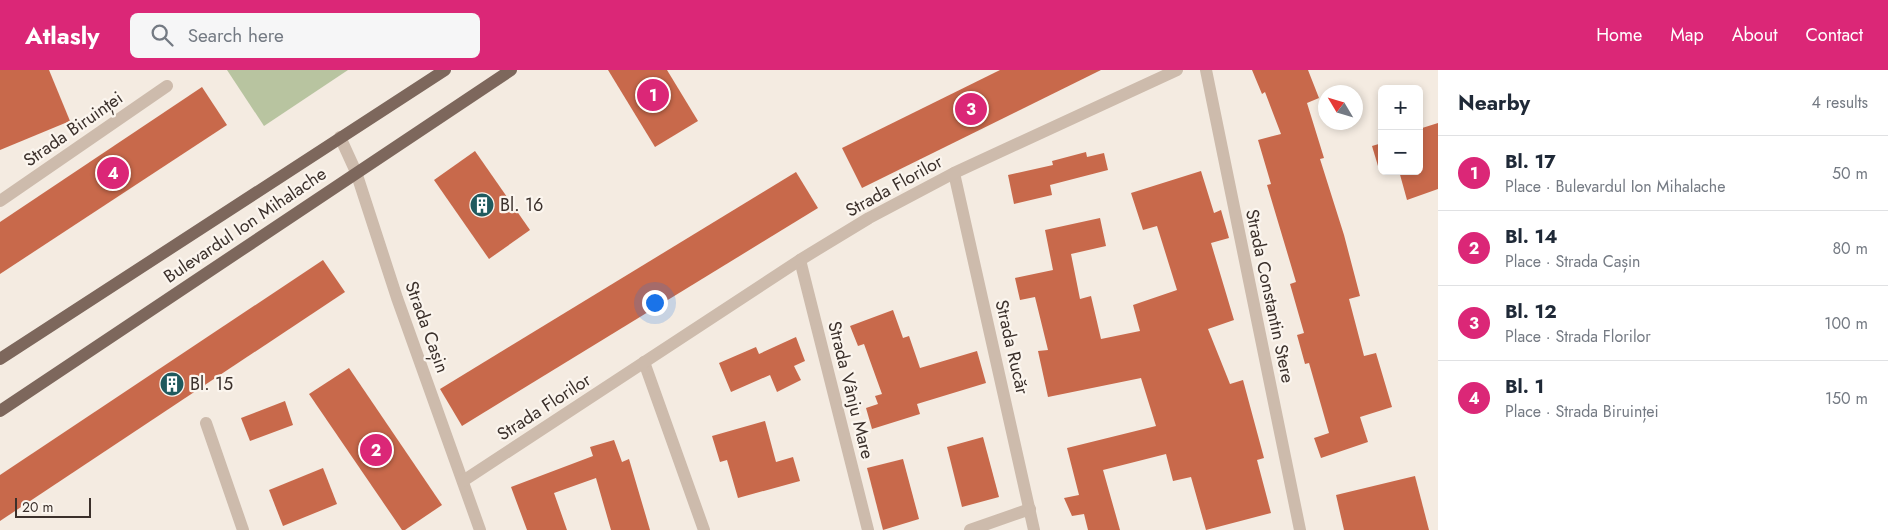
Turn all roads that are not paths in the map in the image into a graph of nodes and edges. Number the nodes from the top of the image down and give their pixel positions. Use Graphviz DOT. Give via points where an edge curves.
graph roads {
  1 [pos="445,70"];
  2 [pos="511,70"];
  3 [pos="1177,70"];
  4 [pos="1206,70"];
  5 [pos="167,86"];
  6 [pos="340,137"];
  7 [pos="356,172"];
  8 [pos="954,172"];
  9 [pos="0,201"];
  10 [pos="800,260"];
  11 [pos="0,359"];
  12 [pos="644,362"];
  13 [pos="0,411"];
  14 [pos="206,423"];
  15 [pos="463,481"];
  16 [pos="1030,509"];
  17 [pos="243,530"];
  18 [pos="480,530"];
  19 [pos="704,530"];
  20 [pos="868,530"];
  21 [pos="970,530"];
  22 [pos="1034,530"];
  23 [pos="1300,530"];
  1 -- 6 [label="main road, Bulevardul Ion Mihalache"];
  2 -- 7 [label="main road, Bulevardul Ion Mihalache"];
  3 -- 8 [label="street, Strada Florilor"];
  4 -- 23 [label="street, Strada Constantin Stere"];
  5 -- 9 [label="street, Strada Biruinței"];
  6 -- 7 [label="street, Strada Cașin"];
  6 -- 11 [label="main road, Bulevardul Ion Mihalache"];
  7 -- 13 [label="main road, Bulevardul Ion Mihalache"];
  7 -- 15 [label="street, Strada Cașin"];
  8 -- 10 [label="street, Strada Florilor" via="868,218"];
  8 -- 16 [label="street, Strada Rucăr"];
  10 -- 12 [label="street, Strada Florilor"];
  10 -- 20 [label="street, Strada Vânju Mare"];
  12 -- 15 [label="street, Strada Florilor"];
  12 -- 19 [label="street"];
  14 -- 17 [label="street"];
  15 -- 18 [label="street, Strada Cașin"];
  16 -- 21 [label="street"];
  16 -- 22 [label="street, Strada Rucăr"];
}
